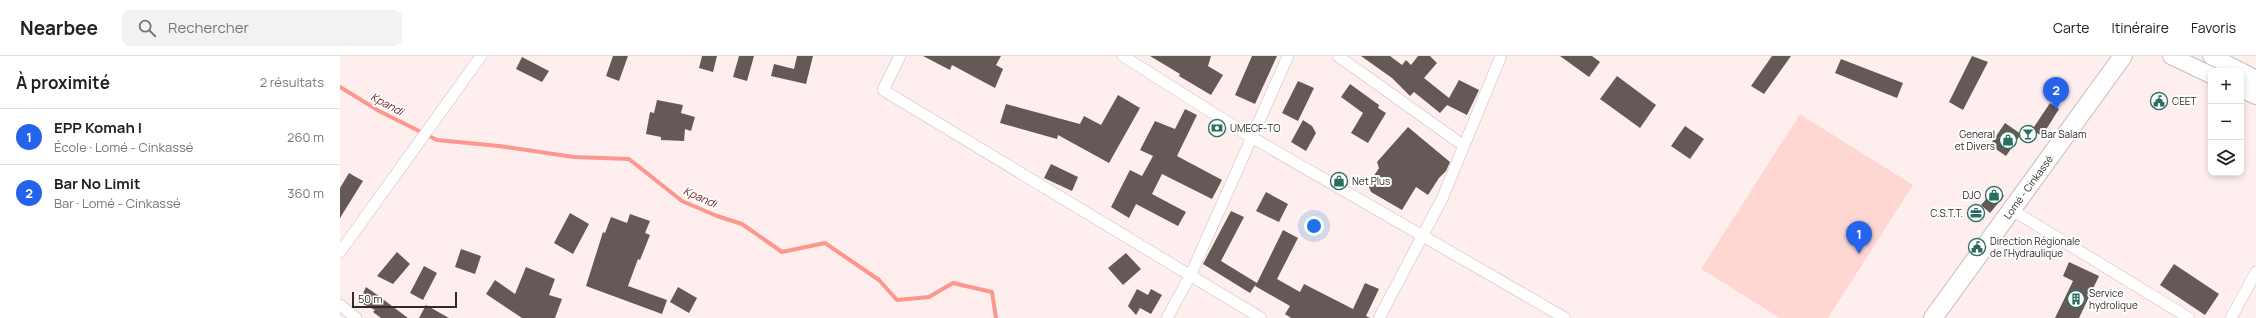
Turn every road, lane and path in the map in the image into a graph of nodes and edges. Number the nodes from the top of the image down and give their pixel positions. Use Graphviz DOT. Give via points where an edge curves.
graph roads {
  1 [pos="481,56"];
  2 [pos="900,56"];
  3 [pos="1123,56"];
  4 [pos="1288,56"];
  5 [pos="1338,56"];
  6 [pos="1501,56"];
  7 [pos="2123,56"];
  8 [pos="2171,56"];
  9 [pos="2211,56"];
  10 [pos="2235,68"];
  11 [pos="2244,73"];
  12 [pos="2208,74"];
  13 [pos="2256,79"];
  14 [pos="2244,90"];
  15 [pos="2256,96"];
  16 [pos="1251,137"];
  17 [pos="1464,146"];
  18 [pos="2012,210"];
  19 [pos="1424,235"];
  20 [pos="340,252"];
  21 [pos="2256,272"];
  22 [pos="1190,276"];
  23 [pos="340,305"];
  24 [pos="356,318"];
  25 [pos="1167,318"];
  26 [pos="1261,318"];
  27 [pos="1380,318"];
  28 [pos="1565,318"];
  29 [pos="1933,318"];
  30 [pos="2189,318"];
  31 [pos="2231,318"];
  1 -- 20 [label="street"];
  2 -- 22 [label="street" via="883,90"];
  3 -- 16 [label="street"];
  4 -- 16 [label="street"];
  5 -- 17 [label="street"];
  6 -- 17 [label="street"];
  7 -- 18 [label="highway, Lomé - Cinkassé"];
  8 -- 12 [label="main road"];
  9 -- 10 [label="main road"];
  11 -- 13 [label="main road"];
  14 -- 15 [label="main road"];
  16 -- 19 [label="street"];
  16 -- 22 [label="street"];
  17 -- 19 [label="street"];
  18 -- 29 [label="highway, Lomé - Cinkassé"];
  18 -- 30 [label="street"];
  19 -- 27 [label="street"];
  19 -- 28 [label="street"];
  21 -- 31 [label="street"];
  22 -- 25 [label="street"];
  22 -- 26 [label="street"];
  23 -- 24 [label="street"];
}
